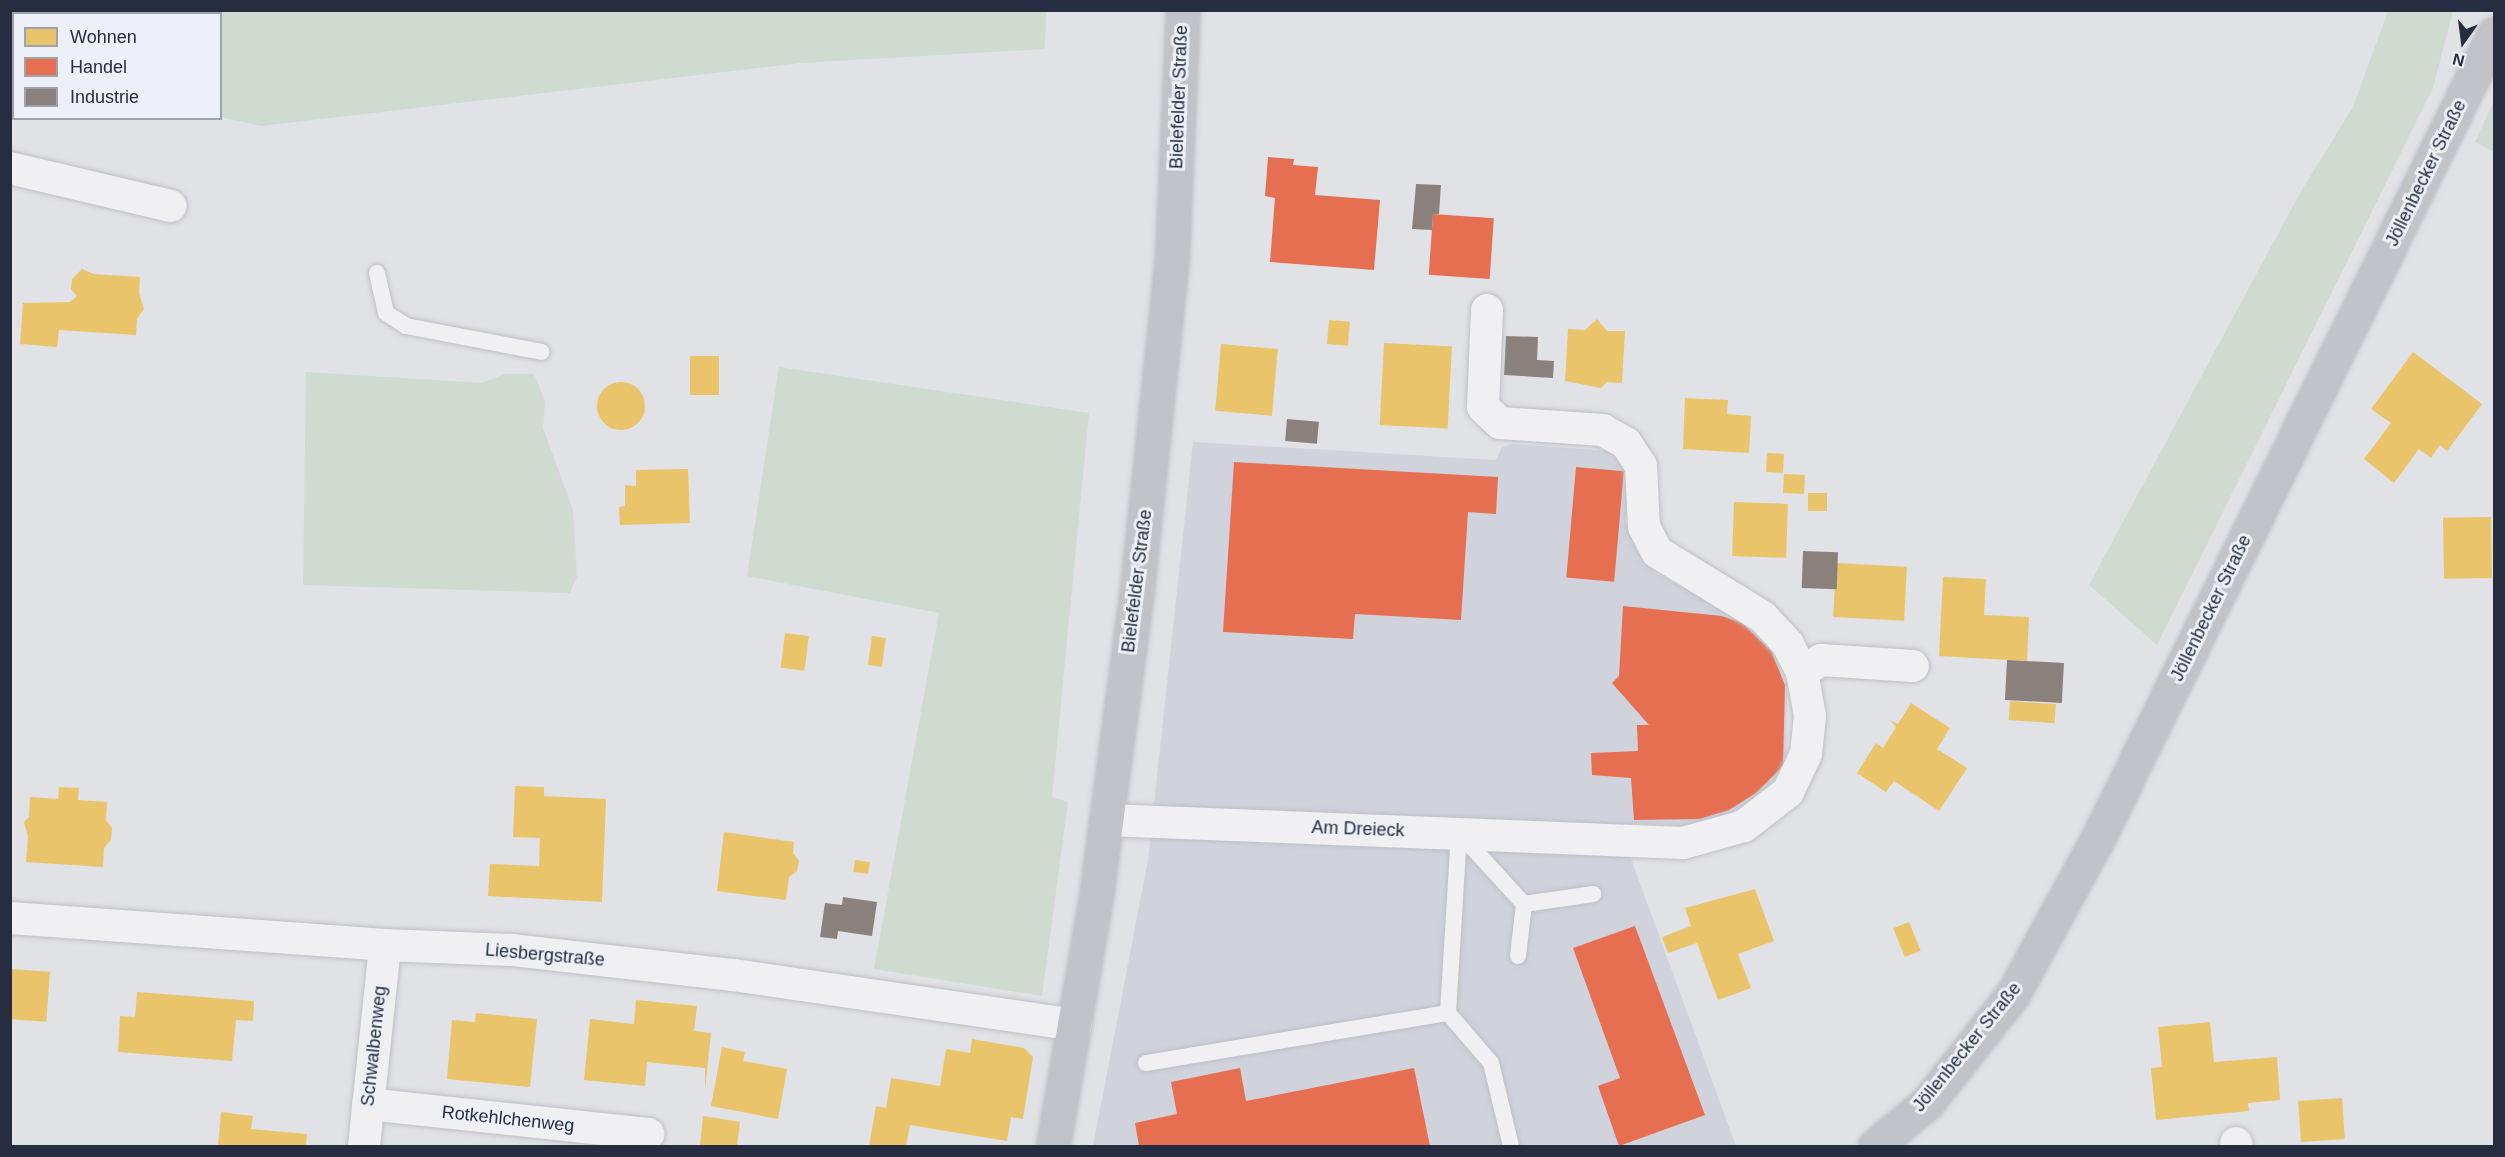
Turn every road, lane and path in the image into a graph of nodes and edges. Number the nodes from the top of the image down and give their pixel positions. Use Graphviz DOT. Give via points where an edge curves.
graph roads {
  1 [pos="1183,10"];
  2 [pos="2494,34"];
  3 [pos="10,168"];
  4 [pos="171,206"];
  5 [pos="376,273"];
  6 [pos="1487,310"];
  7 [pos="542,352"];
  8 [pos="1913,666"];
  9 [pos="1802,672"];
  10 [pos="1108,820"];
  11 [pos="1459,833"];
  12 [pos="1593,894"];
  13 [pos="1524,904"];
  14 [pos="10,918"];
  15 [pos="385,945"];
  16 [pos="1518,956"];
  17 [pos="1448,1013"];
  18 [pos="1076,1025"];
  19 [pos="1146,1063"];
  20 [pos="368,1104"];
  21 [pos="648,1134"];
  22 [pos="364,1146"];
  23 [pos="1053,1146"];
  24 [pos="1511,1146"];
  25 [pos="1875,1146"];
  1 -- 10 [label="main road, Bielefelder Straße" via="1172,257 1162,365"];
  2 -- 25 [label="main road, Jöllenbecker Straße" via="2099,836 2013,994 1926,1103"];
  3 -- 4 [label="street"];
  5 -- 7 [label="lane" via="386,313 406,326"];
  6 -- 9 [label="street, Am Dreieck" via="1484,407 1500,423 1603,430 1626,443 1641,466 1644,527 1657,552 1763,616 1788,644"];
  8 -- 9 [label="street" via="1821,660"];
  9 -- 11 [label="street, Am Dreieck" via="1810,716 1806,754 1788,792 1744,826 1683,843"];
  10 -- 11 [label="street, Am Dreieck"];
  10 -- 18 [label="main road, Bielefelder Straße"];
  11 -- 13 [label="lane"];
  11 -- 17 [label="lane"];
  12 -- 13 [label="lane"];
  13 -- 16 [label="lane"];
  14 -- 15 [label="street, Liesbergstraße"];
  15 -- 18 [label="street, Liesbergstraße" via="512,950 722,973"];
  15 -- 20 [label="street, Schwalbenweg"];
  17 -- 19 [label="lane"];
  17 -- 24 [label="lane" via="1491,1064"];
  18 -- 23 [label="main road, Bielefelder Straße"];
  20 -- 21 [label="street, Rotkehlchenweg"];
  20 -- 22 [label="street, Schwalbenweg"];
}
